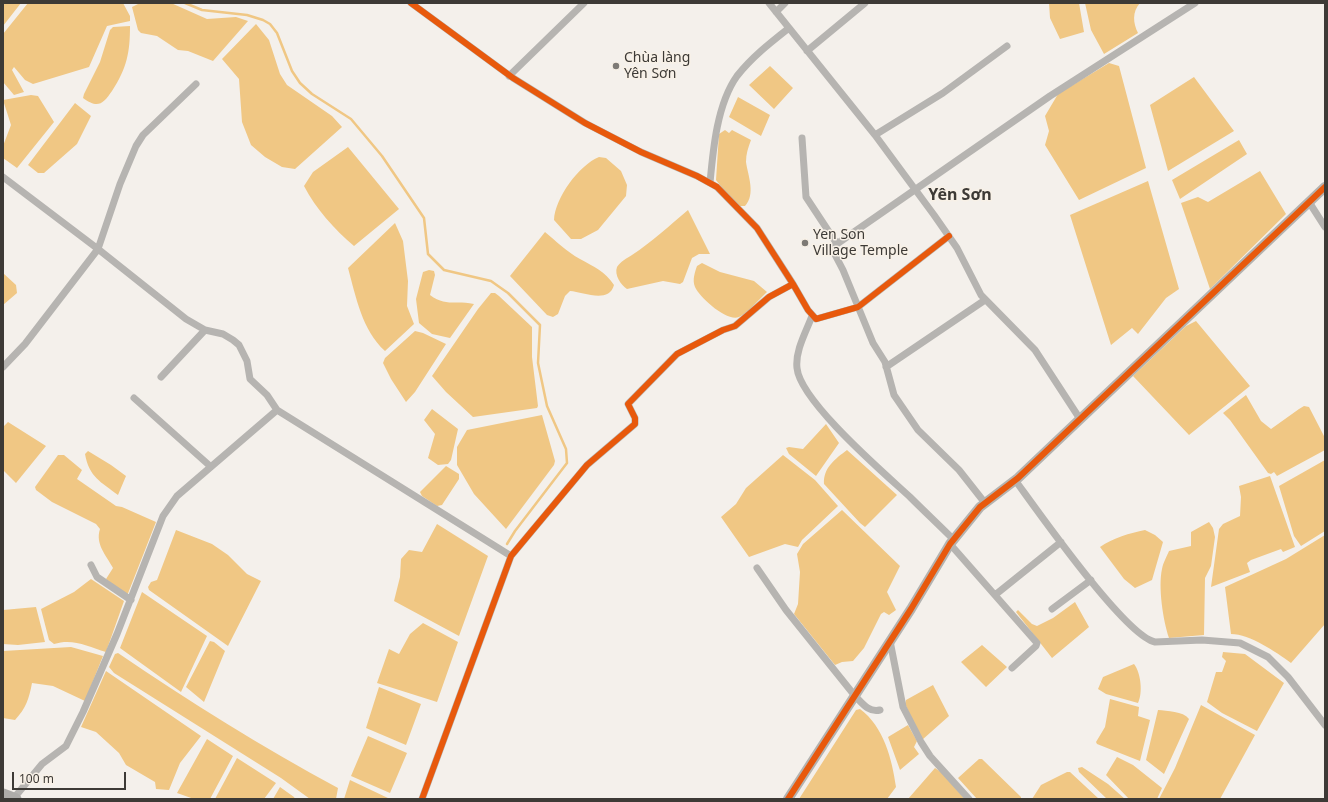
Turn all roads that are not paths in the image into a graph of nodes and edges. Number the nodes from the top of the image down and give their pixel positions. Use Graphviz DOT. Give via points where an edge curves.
graph roads {
  1 [pos="411,3"];
  2 [pos="584,3"];
  3 [pos="769,3"];
  4 [pos="785,3"];
  5 [pos="865,3"];
  6 [pos="1195,3"];
  7 [pos="776,12"];
  8 [pos="789,28"];
  9 [pos="1007,46"];
  10 [pos="807,51"];
  11 [pos="509,76"];
  12 [pos="196,84"];
  13 [pos="874,135"];
  14 [pos="802,138"];
  15 [pos="3,177"];
  16 [pos="710,183"];
  17 [pos="1325,187"];
  18 [pos="915,191"];
  19 [pos="1310,202"];
  20 [pos="1325,226"];
  21 [pos="949,236"];
  22 [pos="833,246"];
  23 [pos="98,249"];
  24 [pos="793,284"];
  25 [pos="985,300"];
  26 [pos="858,307"];
  27 [pos="812,316"];
  28 [pos="205,330"];
  29 [pos="3,367"];
  30 [pos="886,367"];
  31 [pos="161,377"];
  32 [pos="134,398"];
  33 [pos="277,410"];
  34 [pos="1080,419"];
  35 [pos="210,466"];
  36 [pos="1015,480"];
  37 [pos="985,503"];
  38 [pos="952,542"];
  39 [pos="1061,542"];
  40 [pos="511,556"];
  41 [pos="91,565"];
  42 [pos="757,568"];
  43 [pos="1091,580"];
  44 [pos="995,595"];
  45 [pos="131,600"];
  46 [pos="1052,608"];
  47 [pos="890,641"];
  48 [pos="1012,668"];
  49 [pos="855,696"];
  50 [pos="880,710"];
  51 [pos="1325,725"];
  52 [pos="3,794"];
  53 [pos="15,799"];
  54 [pos="422,799"];
  55 [pos="788,799"];
  56 [pos="969,799"];
  1 -- 11 [label="street"];
  2 -- 11 [label="street"];
  3 -- 7 [label="street"];
  4 -- 7 [label="street"];
  5 -- 10 [label="street"];
  6 -- 18 [label="street" via="1062,87"];
  7 -- 8 [label="street"];
  8 -- 10 [label="street"];
  8 -- 16 [label="street" via="761,50 736,78 721,113 714,139"];
  9 -- 13 [label="street" via="943,93"];
  10 -- 13 [label="street"];
  11 -- 16 [label="street" via="585,123"];
  12 -- 23 [label="street" via="142,135 120,184"];
  13 -- 18 [label="street"];
  14 -- 22 [label="street" via="806,198"];
  15 -- 23 [label="street"];
  16 -- 24 [label="street" via="757,228"];
  17 -- 19 [label="street"];
  18 -- 21 [label="street"];
  18 -- 22 [label="street"];
  19 -- 20 [label="street"];
  19 -- 34 [label="street"];
  21 -- 25 [label="street"];
  21 -- 26 [label="street"];
  22 -- 26 [label="street"];
  23 -- 28 [label="street" via="186,319"];
  23 -- 29 [label="street" via="25,344"];
  24 -- 27 [label="street"];
  24 -- 40 [label="street" via="769,297 735,326 677,354 628,404 635,424 587,465"];
  25 -- 30 [label="street"];
  25 -- 34 [label="street" via="1015,327 1034,350"];
  26 -- 27 [label="street" via="823,318 816,319"];
  26 -- 30 [label="street"];
  27 -- 38 [label="street" via="796,369 805,390 814,403"];
  28 -- 31 [label="street"];
  28 -- 33 [label="street" via="223,334 239,345 247,361 250,380 267,395"];
  30 -- 37 [label="street" via="894,395 918,430 959,470"];
  32 -- 35 [label="street"];
  33 -- 35 [label="street"];
  33 -- 40 [label="street"];
  34 -- 36 [label="street"];
  35 -- 45 [label="street" via="177,496 164,516"];
  36 -- 37 [label="street"];
  36 -- 39 [label="street"];
  37 -- 38 [label="street" via="966,522"];
  38 -- 44 [label="street"];
  38 -- 47 [label="street"];
  39 -- 43 [label="street"];
  39 -- 44 [label="street"];
  40 -- 54 [label="street"];
  41 -- 45 [label="street" via="98,577"];
  42 -- 49 [label="street" via="786,610"];
  43 -- 46 [label="street"];
  43 -- 51 [label="street" via="1120,614 1150,641 1202,640 1240,643 1268,658 1288,677"];
  44 -- 48 [label="street" via="1037,644"];
  45 -- 53 [label="street" via="66,746 42,764"];
  47 -- 49 [label="street"];
  47 -- 56 [label="street" via="903,707 930,756"];
  49 -- 50 [label="street" via="875,712"];
  49 -- 55 [label="street"];
  52 -- 53 [label="main road"];
}
